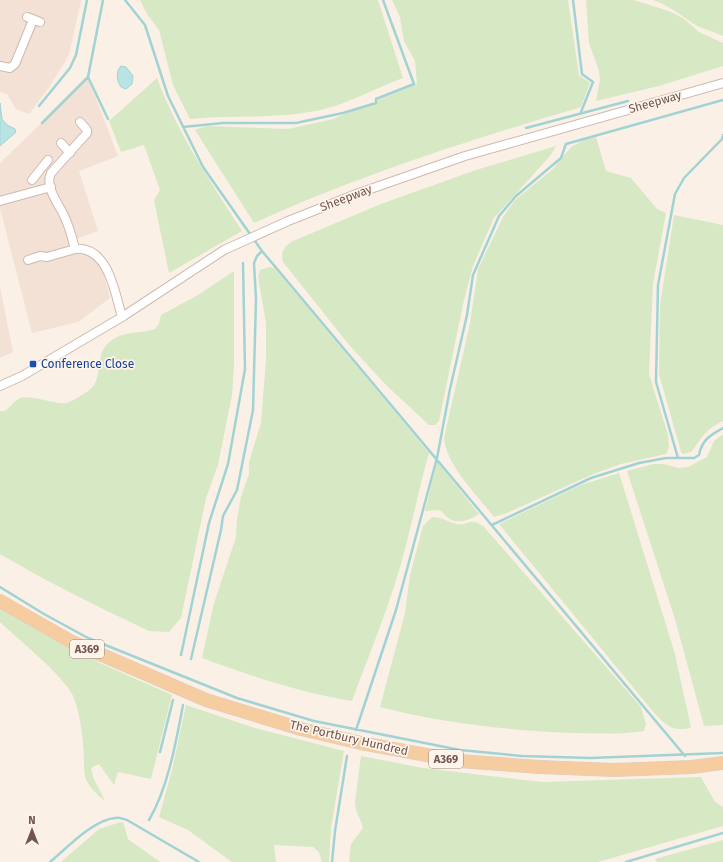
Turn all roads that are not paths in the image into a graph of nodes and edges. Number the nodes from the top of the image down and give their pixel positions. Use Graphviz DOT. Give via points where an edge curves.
graph roads {
  1 [pos="33,20"];
  2 [pos="0,66"];
  3 [pos="723,83"];
  4 [pos="80,122"];
  5 [pos="61,143"];
  6 [pos="70,153"];
  7 [pos="48,160"];
  8 [pos="40,170"];
  9 [pos="51,174"];
  10 [pos="32,180"];
  11 [pos="51,187"];
  12 [pos="0,201"];
  13 [pos="75,249"];
  14 [pos="28,260"];
  15 [pos="122,318"];
  16 [pos="0,386"];
  17 [pos="0,601"];
  18 [pos="723,763"];
  1 -- 2 [label="street" via="14,66"];
  3 -- 15 [label="street, Sheepway" via="450,161 340,200 224,250"];
  4 -- 6 [label="street" via="87,133"];
  5 -- 6 [label="street"];
  6 -- 9 [label="street"];
  7 -- 8 [label="street"];
  8 -- 9 [label="street"];
  8 -- 10 [label="street"];
  9 -- 11 [label="street"];
  11 -- 12 [label="street"];
  11 -- 13 [label="street"];
  13 -- 14 [label="street" via="47,257 39,252"];
  13 -- 15 [label="street" via="88,251 103,263 109,274"];
  15 -- 16 [label="street, Sheepway"];
  17 -- 18 [label="main road, The Portbury Hundred / A369" via="72,642 206,700 301,729 361,743 459,761 539,767 614,770 692,767"];
}
